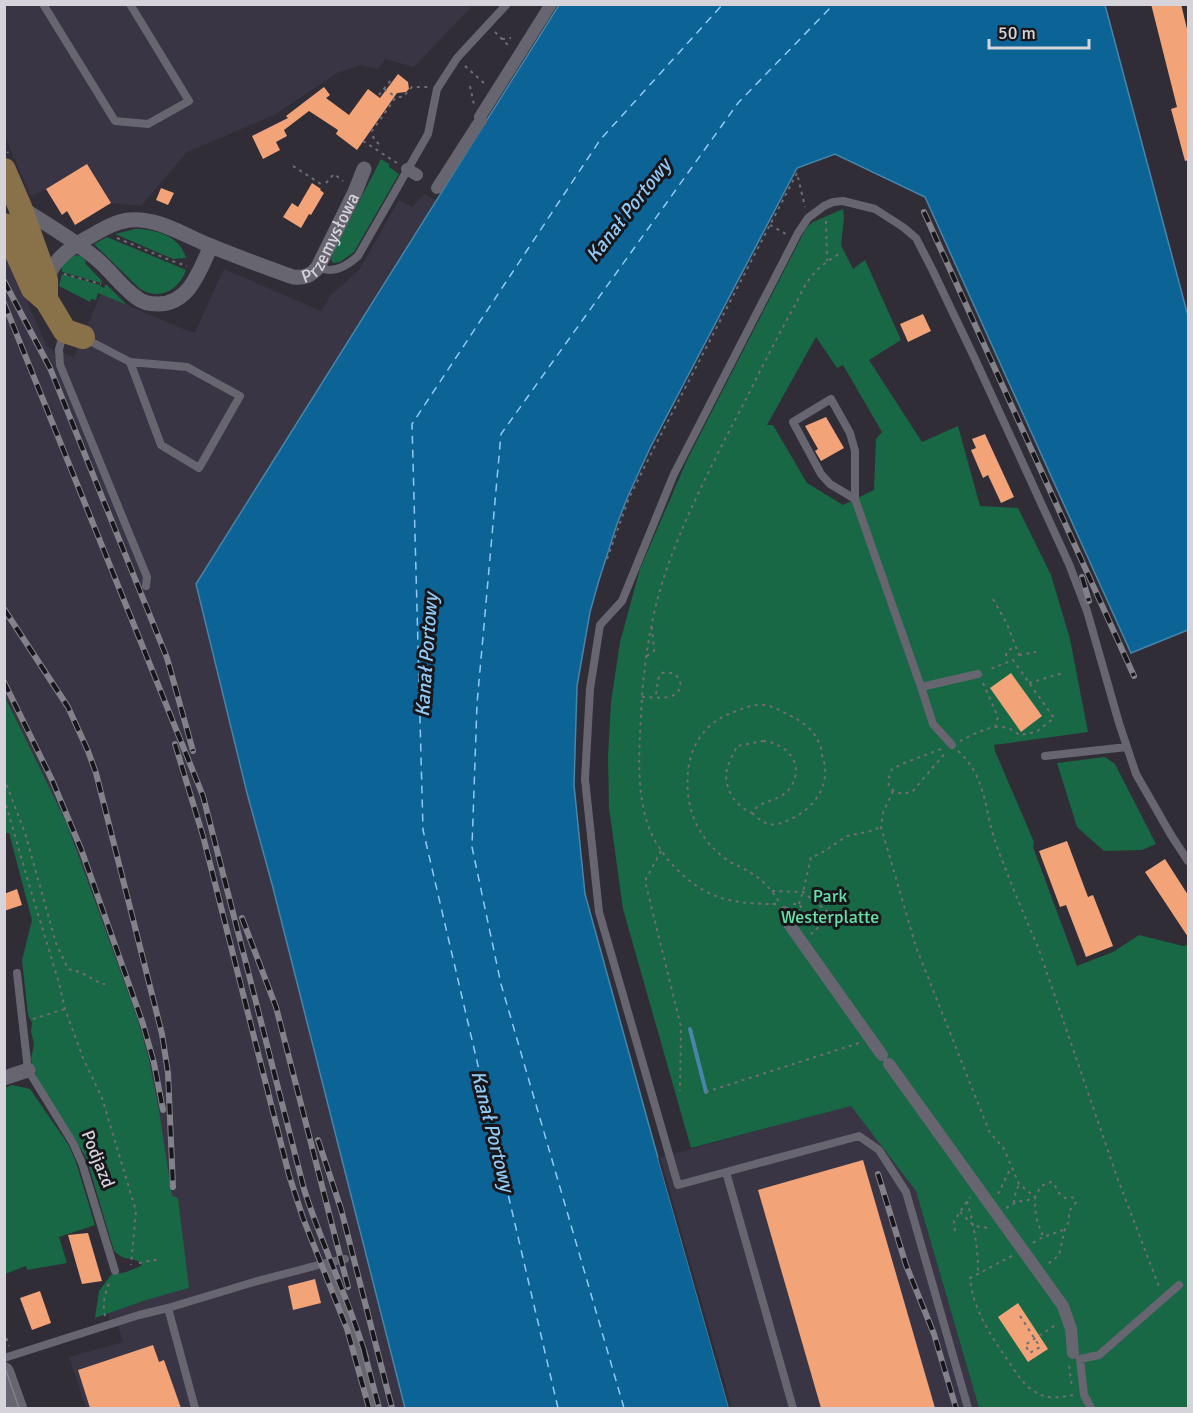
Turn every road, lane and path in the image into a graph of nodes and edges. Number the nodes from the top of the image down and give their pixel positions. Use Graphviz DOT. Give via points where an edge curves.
graph roads {
  1 [pos="43,4"];
  2 [pos="130,4"];
  3 [pos="507,4"];
  4 [pos="551,4"];
  5 [pos="487,26"];
  6 [pos="511,38"];
  7 [pos="502,39"];
  8 [pos="519,55"];
  9 [pos="457,58"];
  10 [pos="391,80"];
  11 [pos="384,89"];
  12 [pos="437,89"];
  13 [pos="495,93"];
  14 [pos="379,95"];
  15 [pos="396,98"];
  16 [pos="363,141"];
  17 [pos="4,144"];
  18 [pos="379,144"];
  19 [pos="394,161"];
  20 [pos="6,162"];
  21 [pos="293,166"];
  22 [pos="364,169"];
  23 [pos="344,182"];
  24 [pos="437,188"];
  25 [pos="12,216"];
  26 [pos="808,218"];
  27 [pos="826,221"];
  28 [pos="770,225"];
  29 [pos="114,237"];
  30 [pos="795,239"];
  31 [pos="76,244"];
  32 [pos="211,246"];
  33 [pos="842,252"];
  34 [pos="826,261"];
  35 [pos="186,265"];
  36 [pos="318,267"];
  37 [pos="107,284"];
  38 [pos="52,285"];
  39 [pos="74,334"];
  40 [pos="130,362"];
  41 [pos="855,499"];
  42 [pos="607,559"];
  43 [pos="146,586"];
  44 [pos="993,599"];
  45 [pos="652,624"];
  46 [pos="1015,647"];
  47 [pos="1036,652"];
  48 [pos="1019,655"];
  49 [pos="1006,656"];
  50 [pos="647,657"];
  51 [pos="1021,660"];
  52 [pos="1063,673"];
  53 [pos="978,674"];
  54 [pos="1028,683"];
  55 [pos="921,687"];
  56 [pos="642,697"];
  57 [pos="655,697"];
  58 [pos="994,727"];
  59 [pos="952,745"];
  60 [pos="1127,747"];
  61 [pos="1045,756"];
  62 [pos="4,778"];
  63 [pos="893,791"];
  64 [pos="4,798"];
  65 [pos="752,813"];
  66 [pos="881,827"];
  67 [pos="661,851"];
  68 [pos="1188,861"];
  69 [pos="772,891"];
  70 [pos="803,892"];
  71 [pos="777,900"];
  72 [pos="799,904"];
  73 [pos="788,907"];
  74 [pos="817,928"];
  75 [pos="801,941"];
  76 [pos="17,973"];
  77 [pos="105,984"];
  78 [pos="65,1010"];
  79 [pos="23,1022"];
  80 [pos="869,1038"];
  81 [pos="28,1070"];
  82 [pos="4,1078"];
  83 [pos="680,1091"];
  84 [pos="706,1092"];
  85 [pos="1012,1166"];
  86 [pos="726,1172"];
  87 [pos="1019,1184"];
  88 [pos="978,1188"];
  89 [pos="1035,1197"];
  90 [pos="967,1201"];
  91 [pos="992,1207"];
  92 [pos="960,1212"];
  93 [pos="974,1226"];
  94 [pos="1065,1229"];
  95 [pos="955,1231"];
  96 [pos="1011,1234"];
  97 [pos="1043,1236"];
  98 [pos="1035,1242"];
  99 [pos="1023,1250"];
  100 [pos="159,1259"];
  101 [pos="345,1259"];
  102 [pos="139,1263"];
  103 [pos="326,1263"];
  104 [pos="131,1265"];
  105 [pos="115,1271"];
  106 [pos="1037,1271"];
  107 [pos="978,1274"];
  108 [pos="1179,1285"];
  109 [pos="1164,1298"];
  110 [pos="168,1308"];
  111 [pos="104,1313"];
  112 [pos="1020,1316"];
  113 [pos="1059,1323"];
  114 [pos="1073,1353"];
  115 [pos="4,1358"];
  116 [pos="4,1372"];
  117 [pos="1073,1395"];
  118 [pos="17,1408"];
  119 [pos="195,1408"];
  120 [pos="374,1408"];
  121 [pos="793,1408"];
  122 [pos="968,1408"];
  123 [pos="1091,1408"];
  1 -- 2 [label="lane" via="115,121 148,124 189,101"];
  3 -- 5 [label="lane"];
  4 -- 8 [label="street"];
  5 -- 7 [label="path"];
  5 -- 9 [label="lane"];
  6 -- 7 [label="path"];
  7 -- 8 [label="path"];
  8 -- 13 [label="street"];
  9 -- 12 [label="lane"];
  9 -- 13 [label="path"];
  10 -- 11 [label="path"];
  11 -- 14 [label="path"];
  11 -- 15 [label="path"];
  12 -- 15 [label="path" via="412,87 403,97"];
  12 -- 36 [label="lane" via="428,134 412,172 358,256 344,267"];
  13 -- 24 [label="street"];
  15 -- 18 [label="path" via="372,130"];
  16 -- 19 [label="path"];
  17 -- 20 [label="path"];
  20 -- 25 [label="main road"];
  21 -- 23 [label="path" via="325,185 334,174"];
  22 -- 36 [label="street, Przemysłowa"];
  25 -- 31 [label="street"];
  25 -- 38 [label="main road" via="33,289"];
  26 -- 28 [label="path" via="797,173"];
  26 -- 30 [label="lane"];
  26 -- 60 [label="lane" via="824,206 843,201 875,209 916,238 1069,564 1088,611"];
  27 -- 34 [label="path"];
  28 -- 30 [label="path"];
  28 -- 42 [label="path" via="629,498"];
  29 -- 35 [label="path"];
  30 -- 86 [label="lane" via="674,474 622,601 600,625 591,689 585,779 599,912 678,1185"];
  31 -- 32 [label="street, Przemysłowa" via="130,220 159,223"];
  31 -- 32 [label="street" via="149,304 164,304 189,289"];
  31 -- 38 [label="street, Przemysłowa" via="50,270"];
  32 -- 36 [label="street, Przemysłowa" via="293,277 308,276"];
  33 -- 34 [label="path"];
  34 -- 45 [label="path" via="811,277 783,327 701,488 668,565"];
  37 -- 38 [label="path"];
  38 -- 39 [label="main road"];
  39 -- 40 [label="lane"];
  39 -- 43 [label="lane" via="59,349 60,365 147,577"];
  40 -- 40 [label="lane" via="161,444 199,468 240,396 187,367"];
  41 -- 41 [label="lane" via="855,451 850,433 831,399 793,422 821,474"];
  41 -- 55 [label="lane"];
  44 -- 46 [label="path"];
  45 -- 50 [label="path"];
  45 -- 50 [label="path" via="654,651"];
  46 -- 48 [label="path"];
  46 -- 49 [label="path"];
  47 -- 48 [label="path"];
  48 -- 51 [label="path"];
  50 -- 56 [label="path"];
  52 -- 54 [label="path"];
  53 -- 54 [label="path" via="1013,660"];
  53 -- 55 [label="lane"];
  53 -- 58 [label="path" via="998,717"];
  54 -- 58 [label="path" via="1054,718 1036,732 1020,735 1006,727"];
  55 -- 59 [label="lane" via="933,724"];
  56 -- 57 [label="path"];
  56 -- 67 [label="path" via="639,762 643,803"];
  57 -- 57 [label="path" via="678,691 679,677 661,673"];
  58 -- 59 [label="path"];
  59 -- 63 [label="path" via="913,791"];
  59 -- 63 [label="path" via="892,769 888,780"];
  59 -- 109 [label="path" via="968,760 981,784 995,840 1038,947"];
  60 -- 61 [label="lane"];
  60 -- 68 [label="lane" via="1136,774"];
  62 -- 77 [label="path" via="26,833 56,943 68,969"];
  63 -- 66 [label="path"];
  64 -- 78 [label="path"];
  65 -- 65 [label="path" via="765,801 785,794 795,777 796,767 790,753 773,742 737,746 728,766 729,792 736,803"];
  65 -- 69 [label="path" via="762,823 771,824 795,817 818,797 825,770 822,749 810,728 794,716 761,704 725,715 708,727 690,757 687,778 689,805 697,826 712,847 753,873"];
  66 -- 70 [label="path" via="847,836 811,857"];
  66 -- 85 [label="path" via="916,947 989,1131"];
  67 -- 73 [label="path" via="677,870 715,896"];
  67 -- 83 [label="path" via="645,881 681,1028"];
  69 -- 70 [label="path"];
  69 -- 71 [label="path"];
  70 -- 72 [label="path"];
  70 -- 74 [label="path" via="829,913"];
  72 -- 73 [label="path"];
  72 -- 73 [label="path"];
  72 -- 74 [label="path"];
  73 -- 75 [label="street" via="789,924"];
  74 -- 75 [label="path"];
  75 -- 80 [label="street"];
  76 -- 79 [label="lane, Podjazd"];
  78 -- 79 [label="path"];
  78 -- 104 [label="path" via="102,1098 136,1211"];
  79 -- 81 [label="lane, Podjazd"];
  80 -- 84 [label="path"];
  80 -- 88 [label="street"];
  81 -- 82 [label="street"];
  81 -- 105 [label="lane, Podjazd" via="82,1162"];
  85 -- 87 [label="path"];
  85 -- 91 [label="path"];
  86 -- 121 [label="lane"];
  86 -- 122 [label="lane" via="859,1136 879,1150 906,1192"];
  87 -- 89 [label="path"];
  87 -- 89 [label="path" via="1012,1204"];
  88 -- 90 [label="path"];
  88 -- 91 [label="street"];
  89 -- 94 [label="path" via="1041,1186 1051,1182 1065,1198 1074,1198 1076,1202 1069,1211"];
  89 -- 97 [label="path" via="1036,1220"];
  90 -- 92 [label="path"];
  90 -- 93 [label="path"];
  91 -- 96 [label="street"];
  92 -- 93 [label="path"];
  92 -- 95 [label="path" via="954,1221"];
  93 -- 96 [label="path"];
  93 -- 107 [label="path"];
  94 -- 97 [label="path"];
  94 -- 106 [label="path" via="1059,1255"];
  96 -- 99 [label="street"];
  97 -- 98 [label="path"];
  99 -- 106 [label="street"];
  99 -- 107 [label="path"];
  100 -- 102 [label="path"];
  101 -- 103 [label="lane"];
  103 -- 110 [label="lane"];
  103 -- 120 [label="lane" via="358,1344"];
  105 -- 111 [label="path" via="105,1294"];
  106 -- 114 [label="street" via="1068,1317"];
  107 -- 117 [label="path" via="970,1278 971,1293 991,1336 1024,1383 1047,1397"];
  108 -- 109 [label="lane"];
  109 -- 123 [label="lane" via="1099,1355 1080,1359 1084,1395"];
  110 -- 115 [label="lane"];
  110 -- 119 [label="lane"];
  112 -- 113 [label="path" via="1030,1332 1035,1340 1040,1347 1030,1353 1025,1345 1034,1339 1042,1334"];
  116 -- 118 [label="street"];
}
